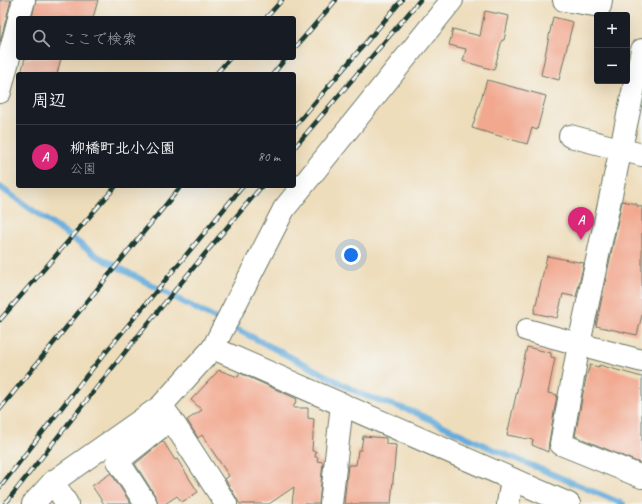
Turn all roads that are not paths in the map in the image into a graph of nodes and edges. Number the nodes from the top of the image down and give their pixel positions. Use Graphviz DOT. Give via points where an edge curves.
graph roads {
  1 [pos="24,0"];
  2 [pos="452,0"];
  3 [pos="564,0"];
  4 [pos="601,0"];
  5 [pos="20,16"];
  6 [pos="16,30"];
  7 [pos="642,50"];
  8 [pos="0,92"];
  9 [pos="570,136"];
  10 [pos="621,149"];
  11 [pos="642,155"];
  12 [pos="527,330"];
  13 [pos="579,344"];
  14 [pos="213,348"];
  15 [pos="642,362"];
  16 [pos="342,404"];
  17 [pos="166,412"];
  18 [pos="642,477"];
  19 [pos="512,479"];
  20 [pos="53,482"];
  21 [pos="217,500"];
  22 [pos="33,504"];
  23 [pos="67,504"];
  24 [pos="146,504"];
  25 [pos="331,504"];
  26 [pos="508,504"];
  27 [pos="567,504"];
  1 -- 5 [label="street"];
  2 -- 14 [label="street" via="284,209"];
  3 -- 4 [label="street" via="600,6"];
  6 -- 8 [label="street"];
  7 -- 10 [label="street"];
  9 -- 10 [label="street"];
  10 -- 11 [label="street"];
  10 -- 13 [label="street"];
  12 -- 13 [label="street"];
  13 -- 15 [label="street"];
  13 -- 18 [label="street" via="561,444"];
  14 -- 16 [label="street"];
  14 -- 17 [label="street"];
  16 -- 19 [label="street"];
  16 -- 25 [label="street"];
  17 -- 20 [label="street"];
  17 -- 21 [label="street"];
  17 -- 24 [label="street" via="118,461"];
  19 -- 26 [label="street"];
  19 -- 27 [label="street"];
  20 -- 22 [label="street"];
  20 -- 23 [label="street"];
}
